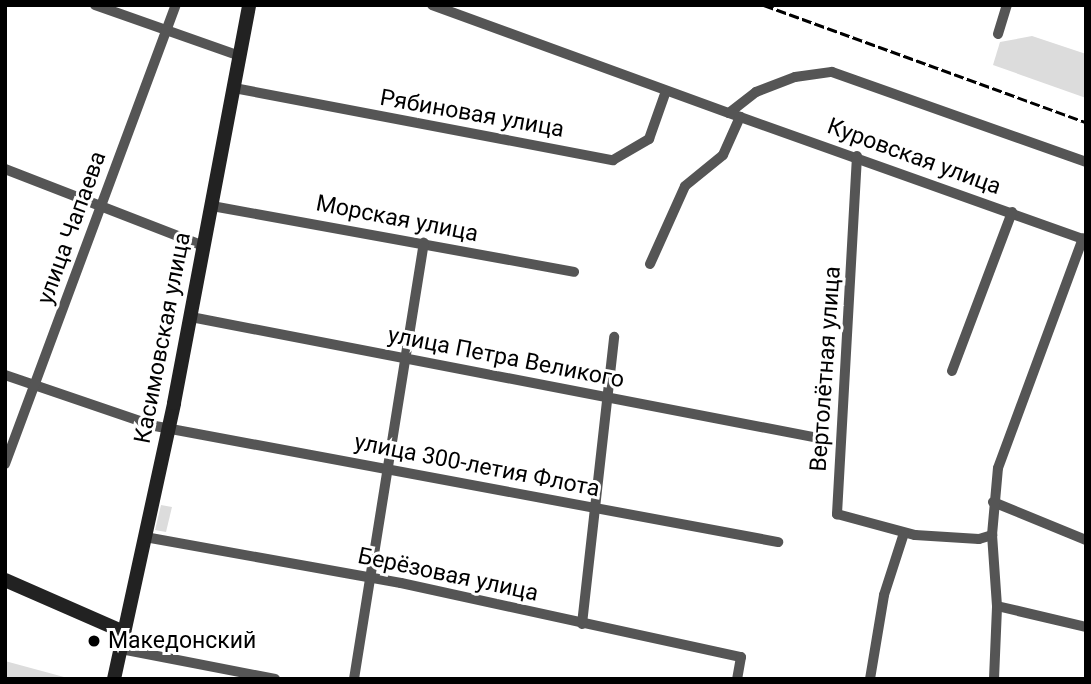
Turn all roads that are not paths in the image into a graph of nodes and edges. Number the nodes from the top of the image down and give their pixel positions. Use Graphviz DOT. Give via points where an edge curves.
graph roads {
  1 [pos="95,5"];
  2 [pos="176,5"];
  3 [pos="249,5"];
  4 [pos="432,5"];
  5 [pos="1007,5"];
  6 [pos="167,32"];
  7 [pos="998,34"];
  8 [pos="240,56"];
  9 [pos="234,88"];
  10 [pos="666,91"];
  11 [pos="729,113"];
  12 [pos="740,117"];
  13 [pos="857,156"];
  14 [pos="1086,162"];
  15 [pos="5,169"];
  16 [pos="100,204"];
  17 [pos="212,205"];
  18 [pos="1012,212"];
  19 [pos="1084,239"];
  20 [pos="424,243"];
  21 [pos="204,246"];
  22 [pos="650,264"];
  23 [pos="574,272"];
  24 [pos="191,317"];
  25 [pos="614,337"];
  26 [pos="407,358"];
  27 [pos="952,371"];
  28 [pos="5,376"];
  29 [pos="33,386"];
  30 [pos="605,397"];
  31 [pos="169,429"];
  32 [pos="813,437"];
  33 [pos="5,464"];
  34 [pos="387,469"];
  35 [pos="993,502"];
  36 [pos="596,508"];
  37 [pos="904,533"];
  38 [pos="992,535"];
  39 [pos="145,537"];
  40 [pos="1086,540"];
  41 [pos="778,542"];
  42 [pos="368,577"];
  43 [pos="5,580"];
  44 [pos="997,606"];
  45 [pos="582,624"];
  46 [pos="1086,627"];
  47 [pos="124,632"];
  48 [pos="121,649"];
  49 [pos="114,679"];
  50 [pos="275,679"];
  51 [pos="354,679"];
  52 [pos="737,679"];
  53 [pos="870,679"];
  54 [pos="994,679"];
  1 -- 6 [label="street"];
  2 -- 6 [label="street, улица Чапаева"];
  3 -- 8 [label="main road, Касимовская улица"];
  4 -- 10 [label="street, Куровская улица"];
  5 -- 7 [label="street"];
  6 -- 8 [label="street"];
  6 -- 16 [label="street, улица Чапаева"];
  8 -- 9 [label="main road, Касимовская улица"];
  9 -- 10 [label="street, Рябиновая улица" via="613,160 649,139"];
  9 -- 17 [label="main road, Касимовская улица"];
  10 -- 11 [label="street, Куровская улица"];
  11 -- 12 [label="street, Куровская улица"];
  11 -- 14 [label="street" via="756,92 795,77 832,72"];
  12 -- 13 [label="street, Куровская улица"];
  12 -- 22 [label="street" via="723,155 685,186"];
  13 -- 18 [label="street, Куровская улица"];
  13 -- 37 [label="street, Вертолётная улица" via="849,362 836,510 842,517"];
  15 -- 16 [label="street"];
  16 -- 21 [label="street"];
  16 -- 29 [label="street, улица Чапаева"];
  17 -- 20 [label="street, Морская улица"];
  17 -- 21 [label="main road, Касимовская улица"];
  18 -- 19 [label="street, Куровская улица"];
  18 -- 27 [label="street"];
  19 -- 35 [label="street" via="998,468"];
  20 -- 23 [label="street, Морская улица"];
  20 -- 26 [label="street"];
  21 -- 24 [label="main road, Касимовская улица"];
  24 -- 26 [label="street, улица Петра Великого"];
  24 -- 31 [label="main road, Касимовская улица"];
  25 -- 30 [label="street"];
  26 -- 30 [label="street, улица Петра Великого"];
  26 -- 34 [label="street"];
  28 -- 29 [label="street, улица 300-летия Флота"];
  29 -- 31 [label="street, улица 300-летия Флота" via="132,421"];
  29 -- 33 [label="street, улица Чапаева"];
  30 -- 32 [label="street, улица Петра Великого"];
  30 -- 36 [label="street"];
  31 -- 34 [label="street, улица 300-летия Флота"];
  31 -- 39 [label="main road, Касимовская улица"];
  34 -- 36 [label="street, улица 300-летия Флота"];
  34 -- 42 [label="street"];
  35 -- 38 [label="street"];
  35 -- 40 [label="street"];
  36 -- 41 [label="street, улица 300-летия Флота"];
  36 -- 45 [label="street"];
  37 -- 38 [label="street, Вертолётная улица" via="978,539"];
  37 -- 53 [label="street" via="884,595"];
  38 -- 44 [label="street"];
  39 -- 42 [label="street, Берёзовая улица"];
  39 -- 47 [label="main road, Касимовская улица"];
  42 -- 45 [label="street, Берёзовая улица"];
  42 -- 51 [label="street"];
  43 -- 47 [label="main road"];
  44 -- 46 [label="street"];
  44 -- 54 [label="street"];
  45 -- 52 [label="street, Берёзовая улица" via="741,657"];
  47 -- 48 [label="main road, Касимовская улица"];
  48 -- 49 [label="main road, Касимовская улица"];
  48 -- 50 [label="street"];
}
